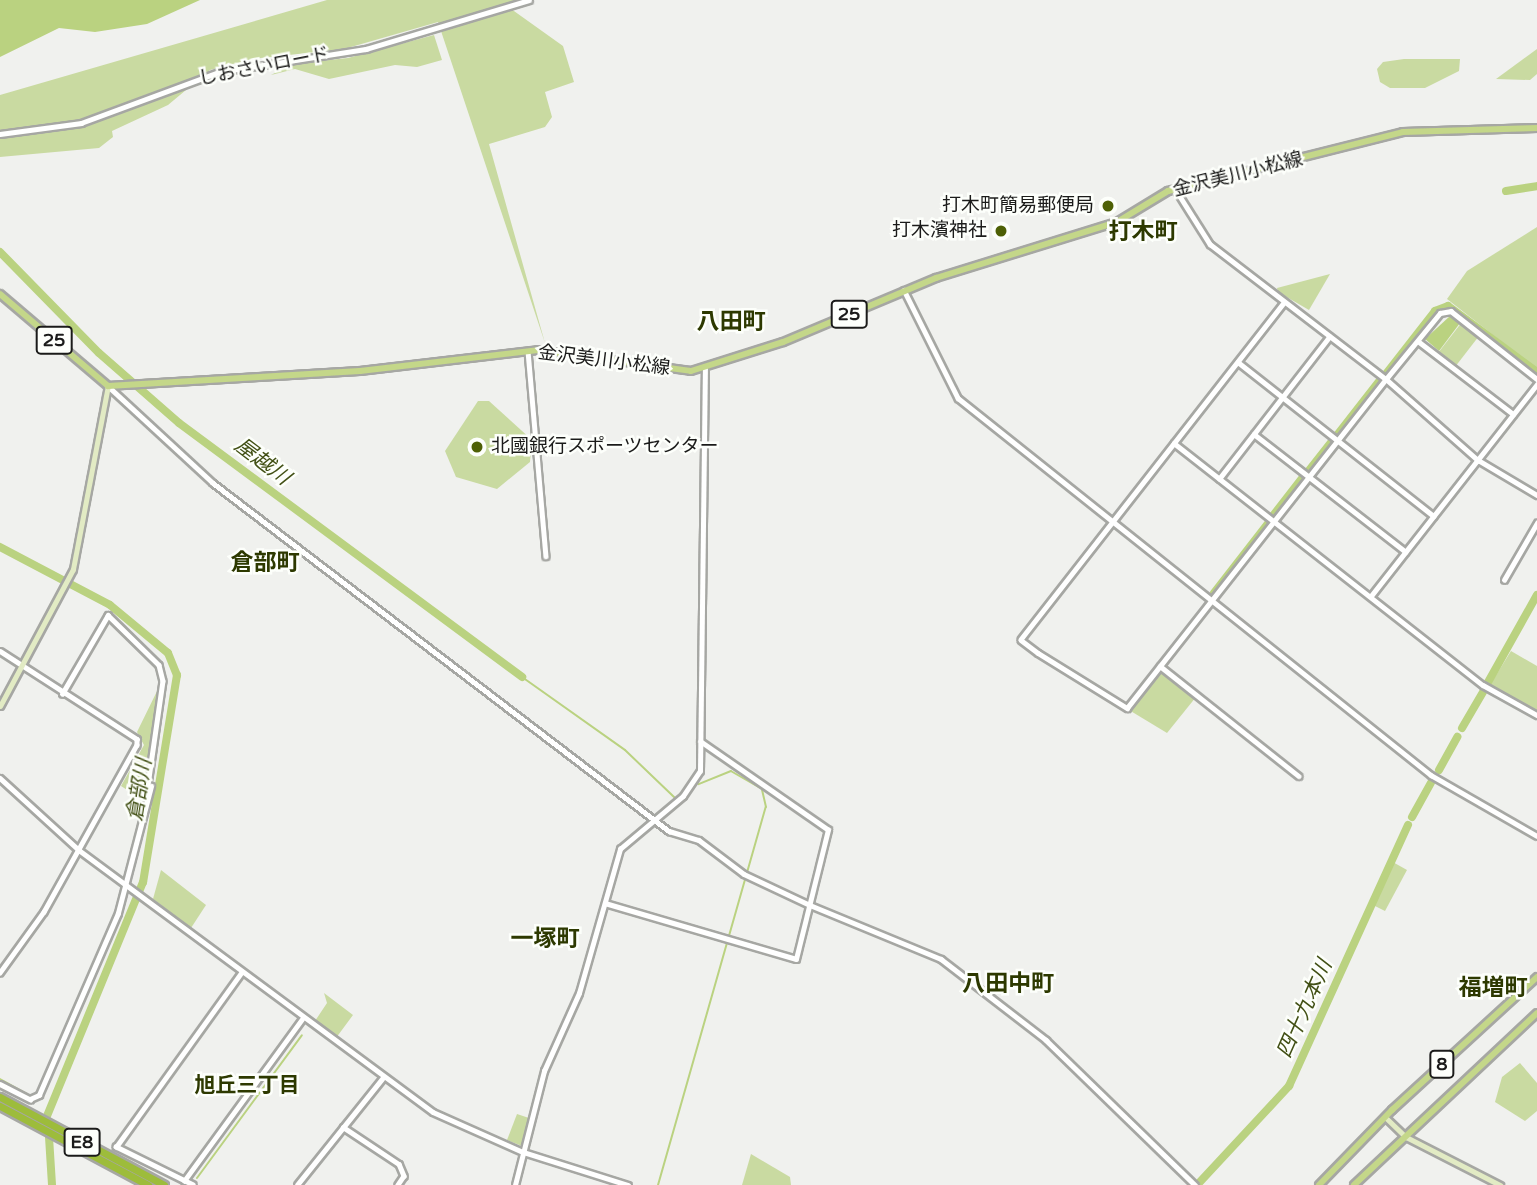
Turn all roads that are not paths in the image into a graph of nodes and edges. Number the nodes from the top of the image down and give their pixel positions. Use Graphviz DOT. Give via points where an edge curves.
graph roads {
  1 [pos="529,0"];
  2 [pos="1537,128"];
  3 [pos="0,134"];
  4 [pos="1176,190"];
  5 [pos="904,290"];
  6 [pos="0,294"];
  7 [pos="1284,303"];
  8 [pos="1329,337"];
  9 [pos="1418,341"];
  10 [pos="528,351"];
  11 [pos="1238,362"];
  12 [pos="705,369"];
  13 [pos="1385,379"];
  14 [pos="1537,379"];
  15 [pos="1537,384"];
  16 [pos="108,386"];
  17 [pos="1283,397"];
  18 [pos="1513,414"];
  19 [pos="1254,433"];
  20 [pos="1338,439"];
  21 [pos="1174,443"];
  22 [pos="1478,460"];
  23 [pos="1309,477"];
  24 [pos="1219,479"];
  25 [pos="1537,495"];
  26 [pos="1434,516"];
  27 [pos="1275,521"];
  28 [pos="1113,522"];
  29 [pos="1537,523"];
  30 [pos="1406,552"];
  31 [pos="546,556"];
  32 [pos="1504,580"];
  33 [pos="1371,596"];
  34 [pos="1211,601"];
  35 [pos="0,651"];
  36 [pos="22,666"];
  37 [pos="1160,666"];
  38 [pos="62,694"];
  39 [pos="0,706"];
  40 [pos="1537,715"];
  41 [pos="700,742"];
  42 [pos="1299,776"];
  43 [pos="0,778"];
  44 [pos="656,821"];
  45 [pos="1537,836"];
  46 [pos="79,850"];
  47 [pos="125,886"];
  48 [pos="605,904"];
  49 [pos="810,905"];
  50 [pos="0,973"];
  51 [pos="241,973"];
  52 [pos="1537,977"];
  53 [pos="1537,1013"];
  54 [pos="302,1019"];
  55 [pos="382,1079"];
  56 [pos="0,1084"];
  57 [pos="0,1097"];
  58 [pos="0,1106"];
  59 [pos="1385,1117"];
  60 [pos="344,1127"];
  61 [pos="1403,1135"];
  62 [pos="523,1152"];
  63 [pos="597,1176"];
  64 [pos="184,1181"];
  65 [pos="148,1185"];
  66 [pos="164,1185"];
  67 [pos="193,1185"];
  68 [pos="297,1185"];
  69 [pos="398,1185"];
  70 [pos="515,1185"];
  71 [pos="592,1185"];
  72 [pos="628,1185"];
  73 [pos="1195,1185"];
  74 [pos="1319,1185"];
  75 [pos="1354,1185"];
  76 [pos="1500,1185"];
  1 -- 3 [label="street, しおさいロード" via="366,49 219,72 81,123"];
  2 -- 4 [label="main road, 金沢美川小松線 / 25" via="1403,132"];
  4 -- 5 [label="main road, 金沢美川小松線 / 25" via="1117,222"];
  4 -- 7 [label="street" via="1210,244"];
  5 -- 12 [label="main road, 金沢美川小松線 / 25"];
  5 -- 28 [label="street" via="958,398"];
  6 -- 16 [label="main road, 25"];
  7 -- 8 [label="street"];
  7 -- 11 [label="street"];
  8 -- 13 [label="street"];
  8 -- 17 [label="street"];
  9 -- 13 [label="street"];
  9 -- 14 [label="street" via="1440,313 1451,311"];
  9 -- 18 [label="street"];
  10 -- 12 [label="main road, 金沢美川小松線 / 25" via="655,369"];
  10 -- 16 [label="main road, 金沢美川小松線 / 25" via="360,371"];
  10 -- 31 [label="street"];
  11 -- 17 [label="street"];
  11 -- 21 [label="street"];
  12 -- 41 [label="street"];
  13 -- 20 [label="street"];
  13 -- 22 [label="street"];
  15 -- 18 [label="street"];
  16 -- 36 [label="main road" via="72,571"];
  16 -- 44 [label="street" via="213,483"];
  17 -- 19 [label="street"];
  17 -- 20 [label="street"];
  18 -- 22 [label="street"];
  19 -- 23 [label="street"];
  19 -- 24 [label="street"];
  20 -- 23 [label="street"];
  20 -- 26 [label="street"];
  21 -- 24 [label="street"];
  21 -- 28 [label="street"];
  22 -- 25 [label="street"];
  22 -- 26 [label="street"];
  23 -- 27 [label="street"];
  23 -- 30 [label="street"];
  24 -- 27 [label="street"];
  26 -- 30 [label="street"];
  27 -- 33 [label="street"];
  27 -- 34 [label="street"];
  28 -- 34 [label="street"];
  28 -- 37 [label="street" via="1021,640 1128,708"];
  29 -- 32 [label="street"];
  30 -- 33 [label="street"];
  33 -- 40 [label="street" via="1483,685"];
  34 -- 37 [label="street"];
  34 -- 45 [label="street" via="1448,787"];
  35 -- 36 [label="street"];
  36 -- 38 [label="street"];
  36 -- 39 [label="main road"];
  37 -- 42 [label="street"];
  38 -- 46 [label="street" via="137,739"];
  38 -- 47 [label="street" via="108,615 159,665 163,681 150,786"];
  41 -- 44 [label="street" via="695,783"];
  41 -- 49 [label="street" via="828,830"];
  43 -- 46 [label="street"];
  44 -- 48 [label="street" via="620,849"];
  44 -- 49 [label="street" via="699,840 747,875"];
  46 -- 47 [label="street"];
  46 -- 50 [label="street"];
  47 -- 51 [label="street"];
  47 -- 56 [label="street" via="39,1095 30,1099"];
  48 -- 49 [label="street" via="796,959"];
  48 -- 62 [label="street" via="579,993 544,1070"];
  49 -- 73 [label="street" via="941,959 1046,1040"];
  51 -- 54 [label="street"];
  51 -- 64 [label="street" via="116,1147"];
  52 -- 59 [label="main road, 8"];
  53 -- 61 [label="main road, 8"];
  54 -- 55 [label="street"];
  54 -- 64 [label="street"];
  55 -- 60 [label="street"];
  55 -- 62 [label="street" via="433,1112"];
  57 -- 66 [label="highway, E8"];
  58 -- 65 [label="highway, E8"];
  59 -- 61 [label="main road"];
  59 -- 74 [label="main road, 8"];
  60 -- 68 [label="street"];
  60 -- 69 [label="street" via="399,1164 404,1176"];
  61 -- 75 [label="main road, 8"];
  61 -- 76 [label="main road"];
  62 -- 63 [label="street"];
  62 -- 70 [label="street"];
  63 -- 71 [label="street"];
  63 -- 72 [label="street"];
  64 -- 67 [label="street"];
}
